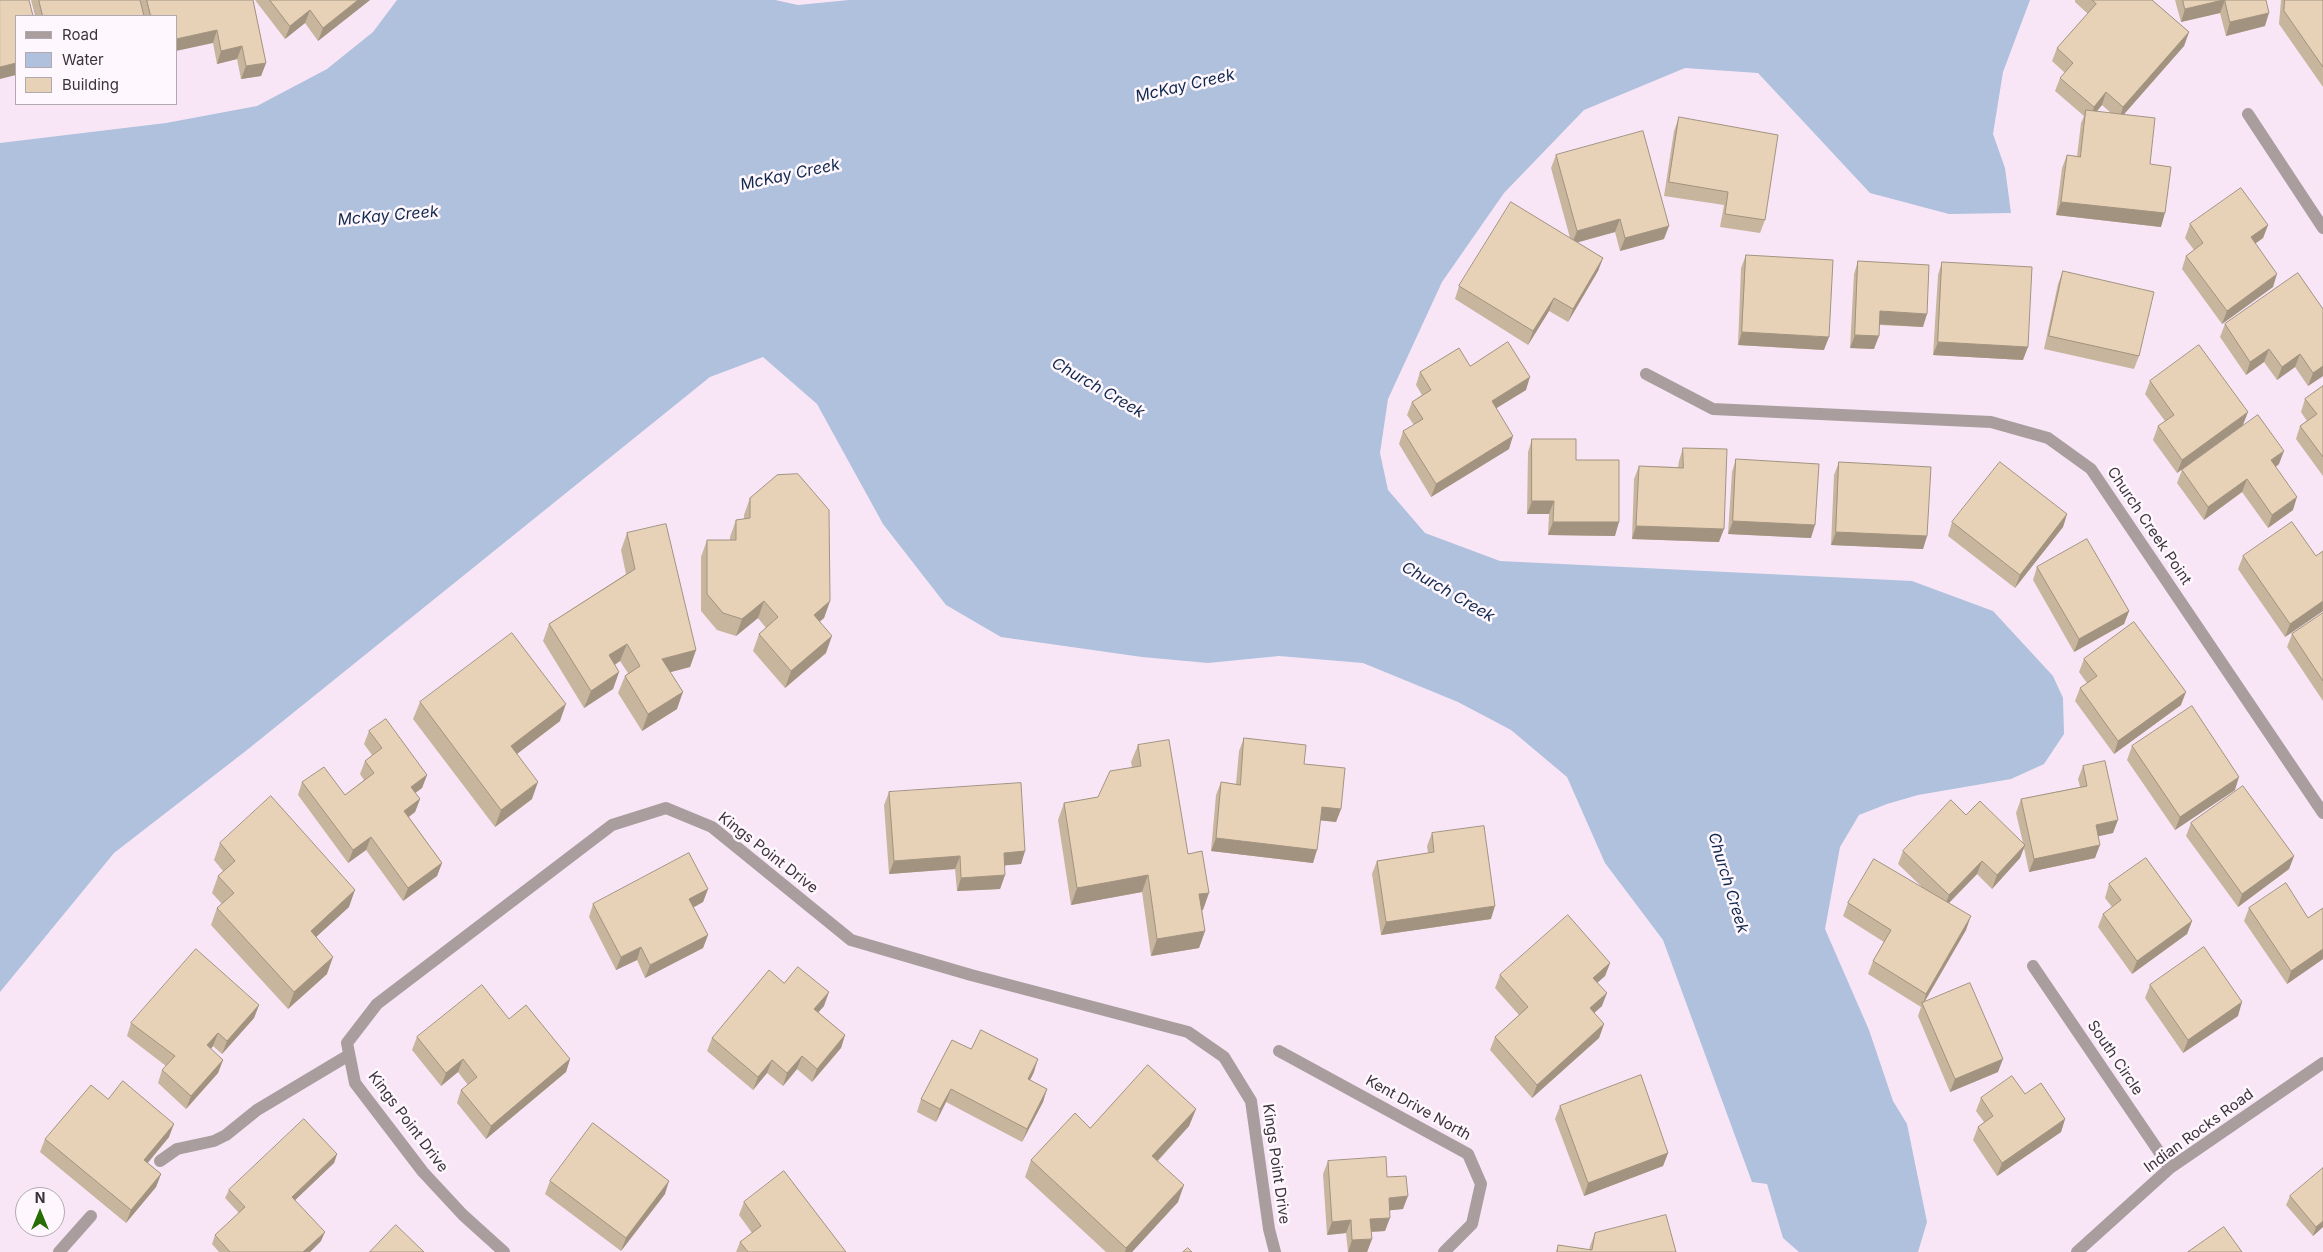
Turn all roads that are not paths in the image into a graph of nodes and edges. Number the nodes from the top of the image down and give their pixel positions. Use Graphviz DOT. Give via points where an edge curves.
graph roads {
  1 [pos="2248,114"];
  2 [pos="2323,228"];
  3 [pos="1646,374"];
  4 [pos="2323,813"];
  5 [pos="2033,966"];
  6 [pos="1279,1051"];
  7 [pos="349,1055"];
  8 [pos="2323,1063"];
  9 [pos="160,1161"];
  10 [pos="2170,1168"];
  11 [pos="91,1216"];
  12 [pos="59,1252"];
  13 [pos="504,1252"];
  14 [pos="1275,1252"];
  15 [pos="1444,1252"];
  16 [pos="2077,1252"];
  1 -- 2 [label="street"];
  3 -- 4 [label="street, Church Creek Point" via="1713,408 1990,422 2048,438 2091,469"];
  5 -- 10 [label="street, South Circle"];
  6 -- 15 [label="street, Kent Drive North" via="1468,1154 1480,1184 1472,1224"];
  7 -- 9 [label="street" via="263,1106 226,1135 177,1149"];
  7 -- 13 [label="street, Kings Point Drive" via="355,1083 423,1172"];
  7 -- 14 [label="street, Kings Point Drive" via="347,1043 377,1004 612,825 666,808 712,827 851,940 971,976 1188,1032 1224,1057 1251,1101"];
  8 -- 10 [label="street, Indian Rocks Road"];
  10 -- 16 [label="street, Indian Rocks Road"];
  11 -- 12 [label="street"];
}
